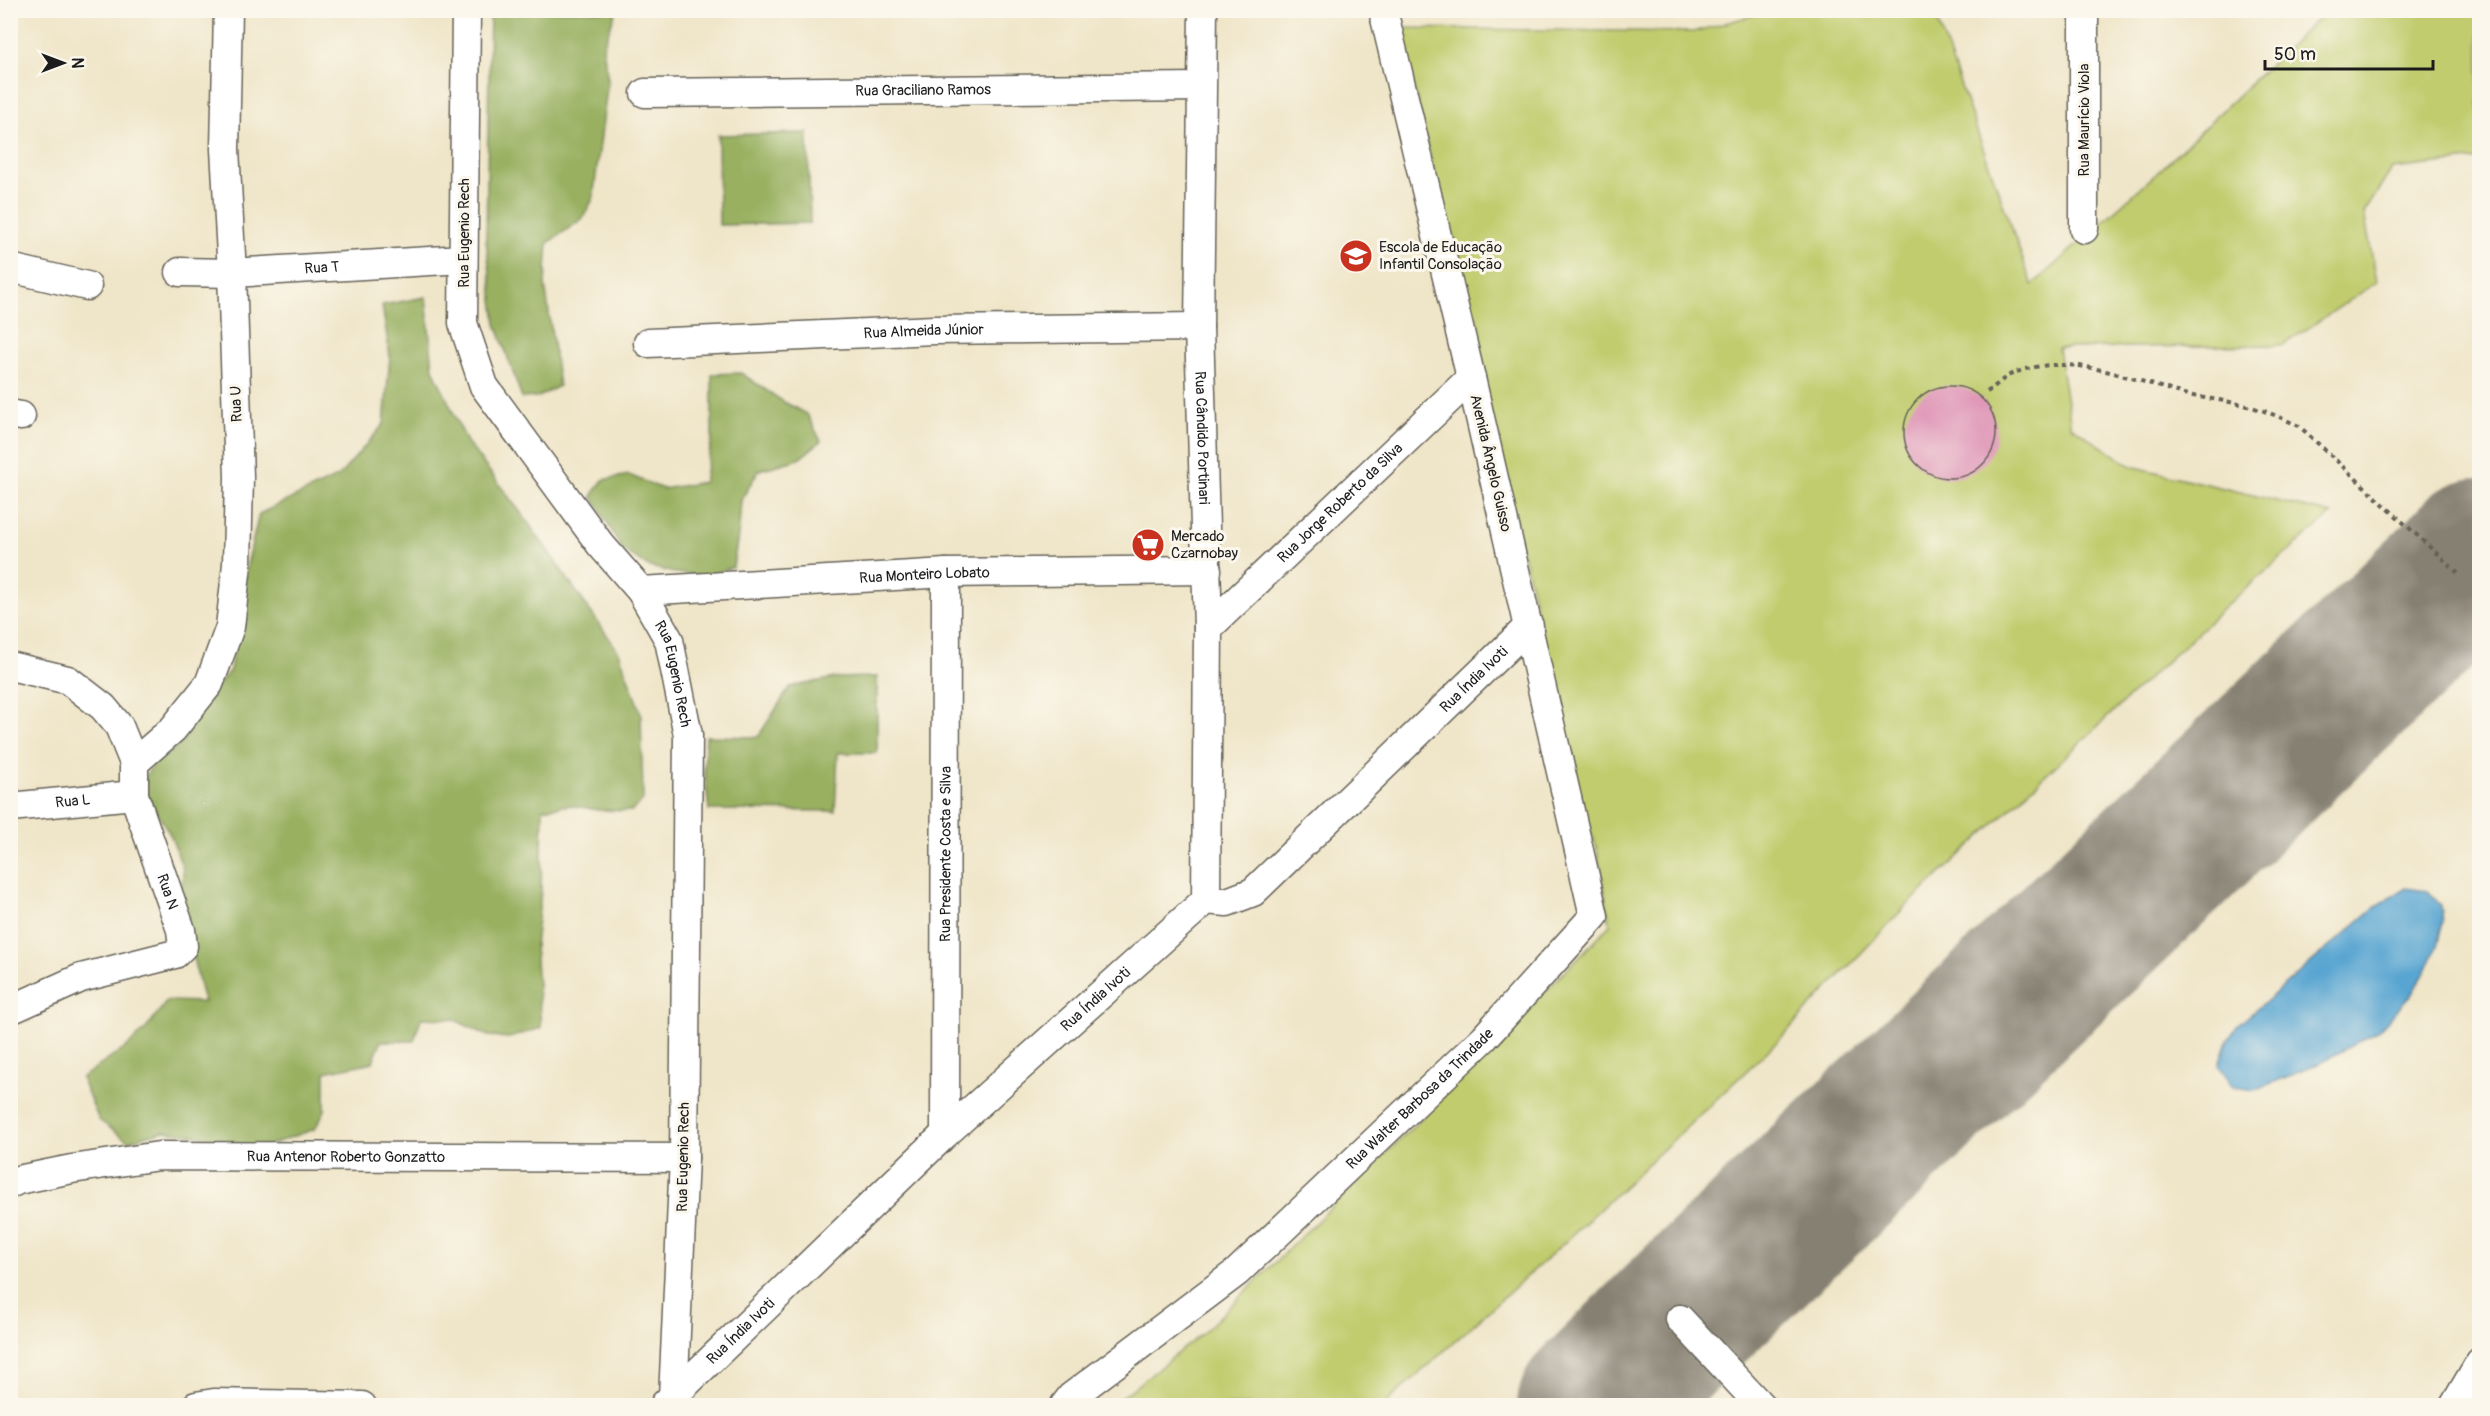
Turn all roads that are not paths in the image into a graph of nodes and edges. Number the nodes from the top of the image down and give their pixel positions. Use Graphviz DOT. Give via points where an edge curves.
graph roads {
  1 [pos="228,10"];
  2 [pos="466,10"];
  3 [pos="1203,10"];
  4 [pos="1383,10"];
  5 [pos="2084,10"];
  6 [pos="1201,87"];
  7 [pos="645,93"];
  8 [pos="2084,229"];
  9 [pos="463,259"];
  10 [pos="10,268"];
  11 [pos="180,272"];
  12 [pos="232,273"];
  13 [pos="87,286"];
  14 [pos="1199,327"];
  15 [pos="648,343"];
  16 [pos="1471,378"];
  17 [pos="1207,570"];
  18 [pos="946,573"];
  19 [pos="641,591"];
  20 [pos="1529,626"];
  21 [pos="1208,628"];
  22 [pos="10,666"];
  23 [pos="134,763"];
  24 [pos="134,795"];
  25 [pos="10,807"];
  26 [pos="1206,900"];
  27 [pos="1594,916"];
  28 [pos="10,1010"];
  29 [pos="945,1134"];
  30 [pos="684,1158"];
  31 [pos="13,1178"];
  32 [pos="1680,1319"];
  33 [pos="2480,1362"];
  34 [pos="672,1403"];
  35 [pos="208,1405"];
  36 [pos="362,1406"];
  37 [pos="1064,1406"];
  38 [pos="1761,1406"];
  39 [pos="2454,1406"];
  1 -- 12 [label="street, Rua U" via="225,149"];
  2 -- 9 [label="street, Rua Eugenio Rech"];
  3 -- 6 [label="street, Rua Cândido Portinari"];
  4 -- 16 [label="street, Avenida Ângelo Guisso"];
  5 -- 8 [label="street, Rua Maurício Viola"];
  6 -- 7 [label="street, Rua Graciliano Ramos"];
  6 -- 14 [label="street, Rua Cândido Portinari"];
  9 -- 12 [label="street, Rua T"];
  9 -- 19 [label="street, Rua Eugenio Rech" via="463,323 484,386 600,544"];
  10 -- 13 [label="street"];
  11 -- 12 [label="street, Rua T"];
  12 -- 23 [label="street, Rua U" via="238,477 237,564 230,627 209,684 173,729"];
  14 -- 15 [label="street, Rua Almeida Júnior" via="934,330"];
  14 -- 17 [label="street, Rua Cândido Portinari"];
  16 -- 20 [label="street, Avenida Ângelo Guisso"];
  16 -- 21 [label="street, Rua Jorge Roberto da Silva"];
  17 -- 18 [label="street, Rua Monteiro Lobato"];
  17 -- 21 [label="street, Rua Cândido Portinari"];
  18 -- 19 [label="street, Rua Monteiro Lobato"];
  18 -- 29 [label="street, Rua Presidente Costa e Silva"];
  19 -- 30 [label="street, Rua Eugenio Rech" via="669,640 688,735"];
  20 -- 26 [label="street, Rua Índia Ivoti" via="1252,892 1227,902"];
  20 -- 27 [label="street, Avenida Ângelo Guisso"];
  21 -- 26 [label="street, Rua Cândido Portinari"];
  22 -- 23 [label="street, Rua N" via="68,681 111,715 126,738"];
  23 -- 24 [label="street, Rua N"];
  24 -- 25 [label="street, Rua L"];
  24 -- 28 [label="street, Rua N" via="181,930 183,946 175,954 81,978"];
  26 -- 29 [label="street, Rua Índia Ivoti"];
  27 -- 37 [label="street, Rua Walter Barbosa da Trindade" via="1484,1038 1237,1272"];
  29 -- 34 [label="street, Rua Índia Ivoti"];
  30 -- 31 [label="street, Rua Antenor Roberto Gonzatto" via="159,1156"];
  30 -- 34 [label="street, Rua Eugenio Rech"];
  32 -- 38 [label="street"];
  33 -- 39 [label="street"];
  35 -- 36 [label="street"];
}
